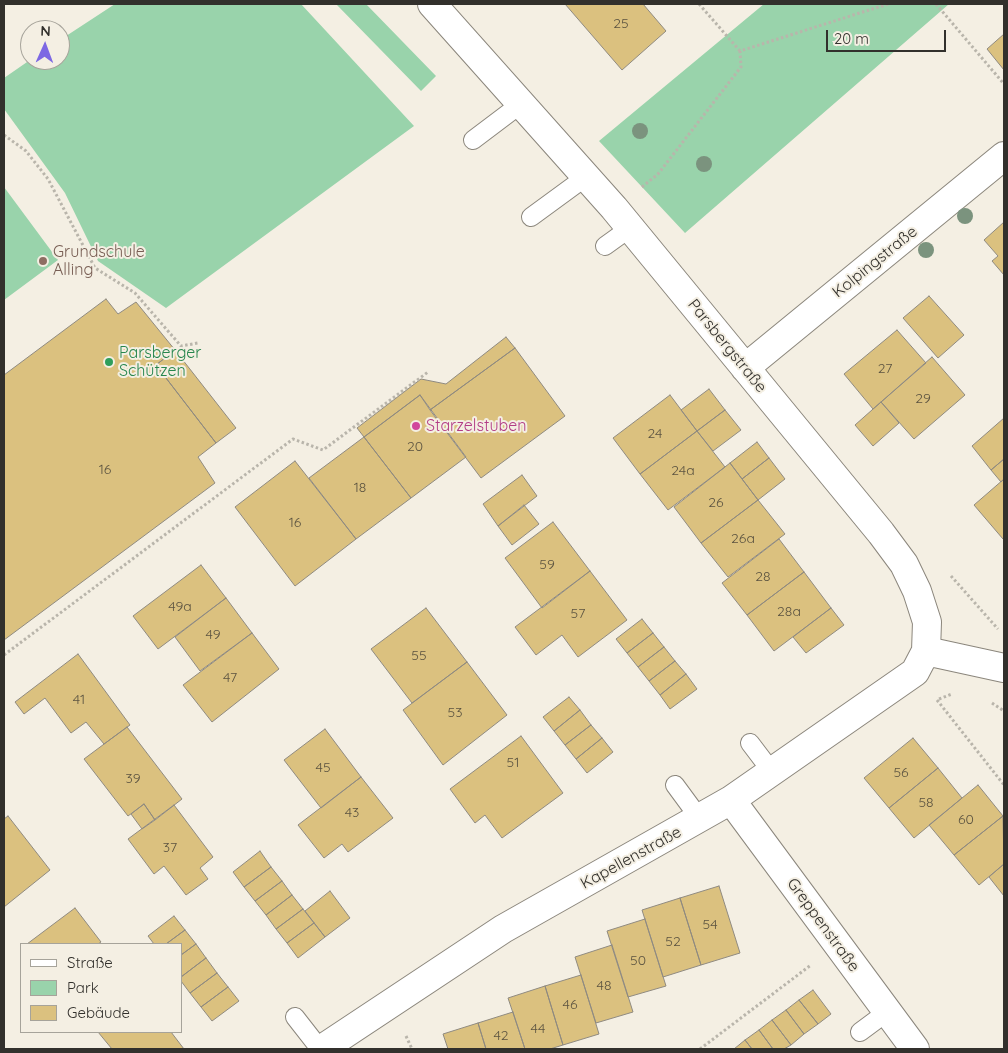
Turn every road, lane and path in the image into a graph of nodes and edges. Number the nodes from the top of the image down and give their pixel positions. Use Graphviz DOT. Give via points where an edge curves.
graph roads {
  1 [pos="432,4"];
  2 [pos="698,4"];
  3 [pos="888,4"];
  4 [pos="936,4"];
  5 [pos="740,51"];
  6 [pos="1004,84"];
  7 [pos="522,103"];
  8 [pos="4,135"];
  9 [pos="473,140"];
  10 [pos="1004,156"];
  11 [pos="587,176"];
  12 [pos="636,192"];
  13 [pos="532,217"];
  14 [pos="630,228"];
  15 [pos="605,246"];
  16 [pos="198,343"];
  17 [pos="745,368"];
  18 [pos="428,372"];
  19 [pos="4,655"];
  20 [pos="921,661"];
  21 [pos="1004,668"];
  22 [pos="750,743"];
  23 [pos="772,772"];
  24 [pos="675,785"];
  25 [pos="1004,785"];
  26 [pos="731,800"];
  27 [pos="700,819"];
  28 [pos="837,945"];
  29 [pos="887,1012"];
  30 [pos="296,1017"];
  31 [pos="860,1032"];
  32 [pos="321,1049"];
  33 [pos="700,1049"];
  34 [pos="915,1049"];
  1 -- 7 [label="street, Parsbergstraße"];
  2 -- 5 [label="path"];
  3 -- 5 [label="path"];
  4 -- 6 [label="path"];
  5 -- 12 [label="path" via="741,67 658,174"];
  7 -- 9 [label="lane"];
  7 -- 11 [label="street, Parsbergstraße"];
  8 -- 16 [label="path" via="26,151 48,179 95,268 135,293 181,346"];
  10 -- 17 [label="street, Kolpingstraße"];
  11 -- 13 [label="lane"];
  11 -- 14 [label="street, Parsbergstraße"];
  14 -- 15 [label="lane"];
  14 -- 17 [label="street, Parsbergstraße"];
  17 -- 20 [label="street, Parsbergstraße" via="904,564 927,622"];
  18 -- 19 [label="path" via="323,450 293,439"];
  20 -- 21 [label="street"];
  20 -- 23 [label="street, Kapellenstraße"];
  20 -- 25 [label="path"];
  22 -- 23 [label="lane"];
  23 -- 26 [label="street, Kapellenstraße"];
  24 -- 27 [label="lane"];
  26 -- 27 [label="street, Kapellenstraße"];
  26 -- 28 [label="street, Greppenstraße"];
  27 -- 32 [label="street, Kapellenstraße" via="503,929"];
  28 -- 29 [label="street, Greppenstraße"];
  28 -- 33 [label="path"];
  29 -- 31 [label="lane"];
  29 -- 34 [label="street, Greppenstraße"];
  30 -- 32 [label="lane"];
}
